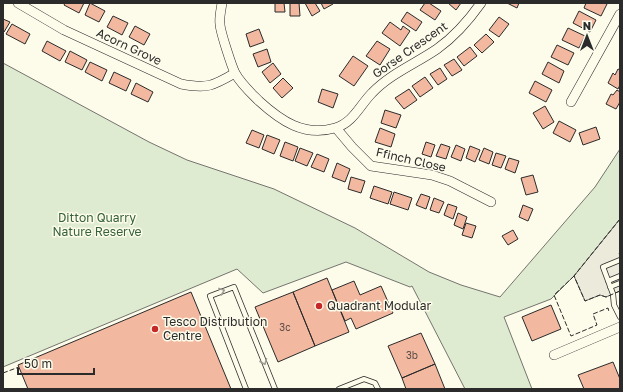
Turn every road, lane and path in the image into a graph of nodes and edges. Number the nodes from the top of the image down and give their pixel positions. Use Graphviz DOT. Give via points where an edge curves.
graph roads {
  1 [pos="18,3"];
  2 [pos="222,3"];
  3 [pos="481,3"];
  4 [pos="620,14"];
  5 [pos="235,73"];
  6 [pos="571,102"];
  7 [pos="336,128"];
  8 [pos="490,202"];
  9 [pos="620,260"];
  10 [pos="620,276"];
  11 [pos="608,281"];
  12 [pos="620,283"];
  13 [pos="610,287"];
  14 [pos="620,318"];
  15 [pos="620,327"];
  16 [pos="554,355"];
  17 [pos="246,389"];
  18 [pos="275,389"];
  19 [pos="339,389"];
  20 [pos="378,389"];
  1 -- 5 [label="street, Acorn Grove" via="64,30 181,84 206,87"];
  2 -- 5 [label="street, Gorse Crescent" via="220,24"];
  3 -- 7 [label="street, Gorse Crescent" via="472,16 438,48 396,73 371,93 355,114"];
  4 -- 6 [label="street"];
  5 -- 7 [label="street, Gorse Crescent" via="252,95 276,116 298,128 321,131"];
  7 -- 8 [label="street, Ffinch Close" via="371,166 432,175"];
  9 -- 11 [label="lane" via="602,267"];
  10 -- 11 [label="lane"];
  11 -- 13 [label="lane"];
  12 -- 13 [label="lane"];
  13 -- 14 [label="lane"];
  15 -- 16 [label="street"];
  17 -- 18 [label="lane, one-way" via="210,296 234,287"];
  19 -- 20 [label="lane" via="364,378 375,383"];
}
